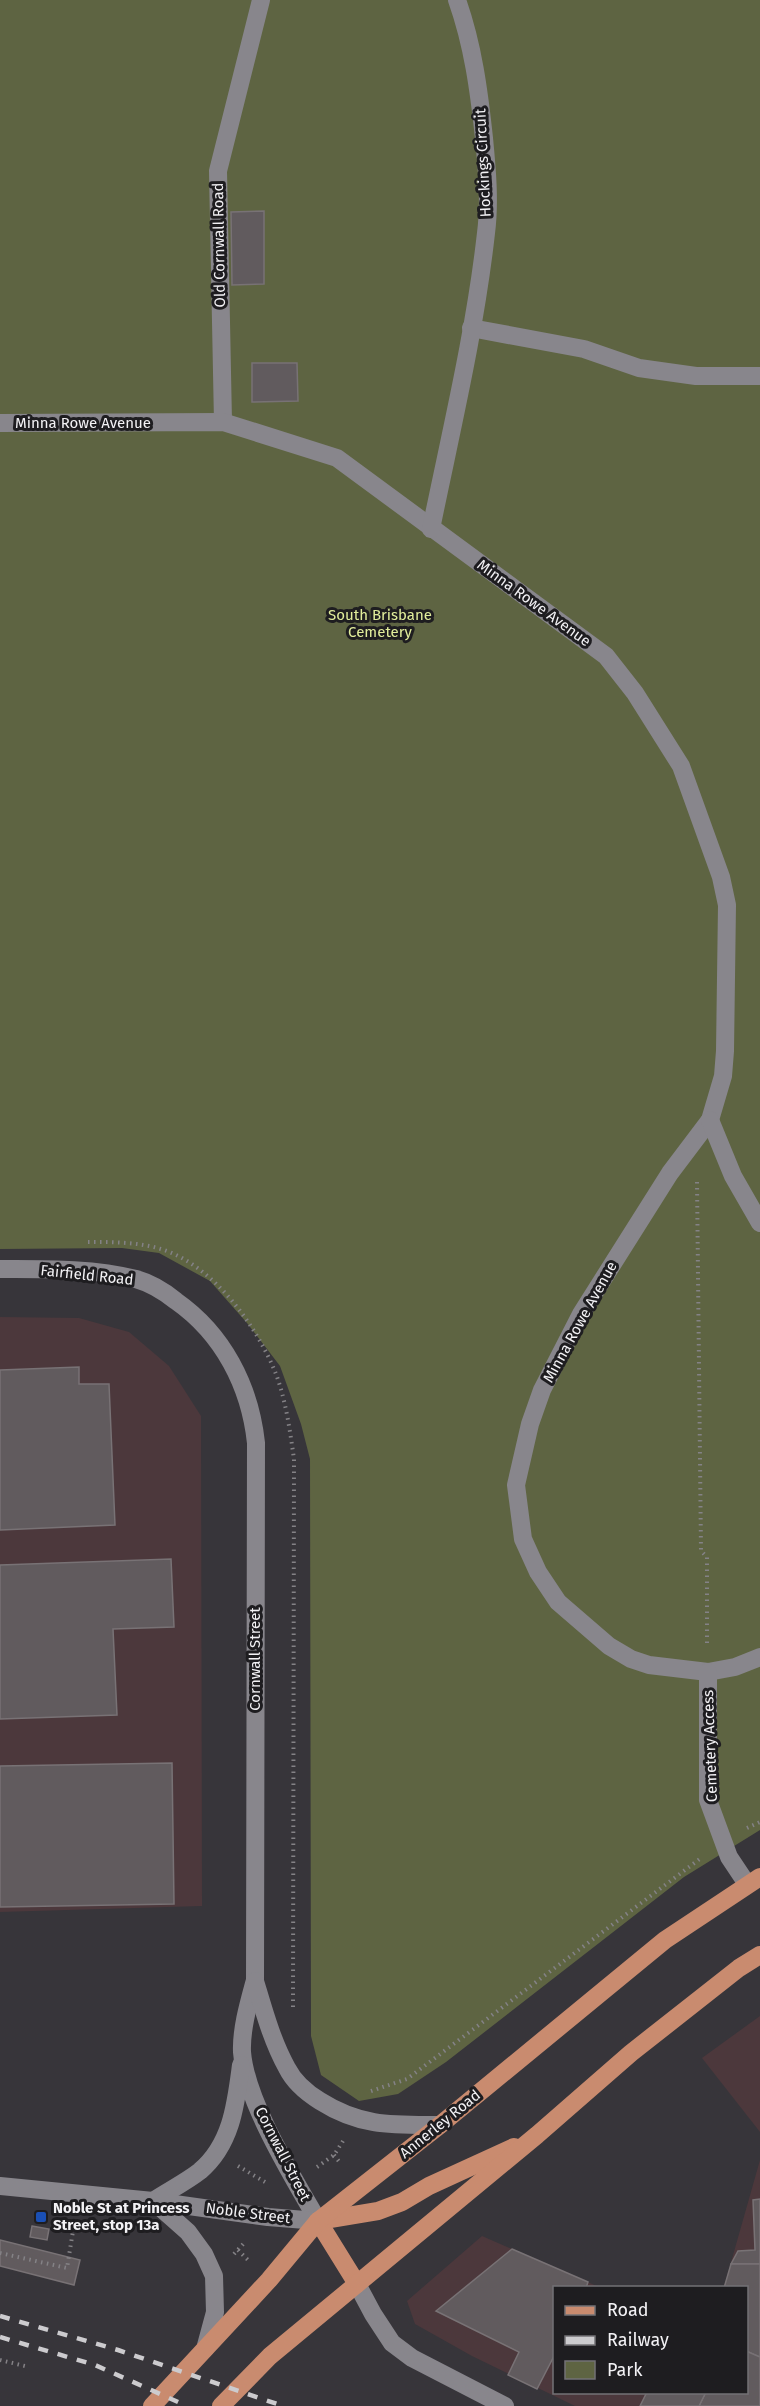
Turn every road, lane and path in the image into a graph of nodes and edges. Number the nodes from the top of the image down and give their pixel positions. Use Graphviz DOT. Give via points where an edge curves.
graph roads {
  1 [pos="260,0"];
  2 [pos="457,0"];
  3 [pos="471,328"];
  4 [pos="760,376"];
  5 [pos="223,422"];
  6 [pos="0,423"];
  7 [pos="431,529"];
  8 [pos="710,1120"];
  9 [pos="697,1177"];
  10 [pos="760,1223"];
  11 [pos="0,1269"];
  12 [pos="222,1345"];
  13 [pos="760,1657"];
  14 [pos="708,1672"];
  15 [pos="760,1822"];
  16 [pos="724,1841"];
  17 [pos="753,1880"];
  18 [pos="760,1955"];
  19 [pos="255,1980"];
  20 [pos="242,2051"];
  21 [pos="374,2092"];
  22 [pos="440,2125"];
  23 [pos="537,2135"];
  24 [pos="345,2139"];
  25 [pos="334,2155"];
  26 [pos="234,2163"];
  27 [pos="341,2164"];
  28 [pos="314,2169"];
  29 [pos="265,2183"];
  30 [pos="0,2186"];
  31 [pos="153,2201"];
  32 [pos="318,2221"];
  33 [pos="73,2231"];
  34 [pos="246,2240"];
  35 [pos="238,2250"];
  36 [pos="0,2253"];
  37 [pos="229,2259"];
  38 [pos="248,2260"];
  39 [pos="357,2284"];
  40 [pos="205,2349"];
  41 [pos="0,2360"];
  42 [pos="29,2367"];
  43 [pos="152,2406"];
  44 [pos="221,2406"];
  45 [pos="505,2406"];
  1 -- 5 [label="main road, Old Cornwall Road" via="218,171"];
  2 -- 3 [label="main road, Hockings Circuit" via="473,58 488,203"];
  3 -- 4 [label="main road" via="584,349 639,368 696,376"];
  3 -- 7 [label="main road, Hockings Circuit"];
  5 -- 6 [label="main road, Minna Rowe Avenue"];
  5 -- 7 [label="main road, Minna Rowe Avenue" via="337,458"];
  7 -- 8 [label="main road, Minna Rowe Avenue" via="606,656 635,693 681,766 721,877 727,905 723,1076"];
  8 -- 10 [label="main road" via="733,1176"];
  8 -- 14 [label="main road, Minna Rowe Avenue" via="669,1173 581,1314 542,1390 516,1485 523,1539 558,1602 609,1646 631,1659"];
  9 -- 14 [label="path" via="701,1551 706,1557"];
  11 -- 12 [label="main road, Fairfield Road" via="102,1273 138,1280 195,1314"];
  12 -- 19 [label="main road, Cornwall Street" via="246,1395 256,1443"];
  13 -- 14 [label="main road, Minna Rowe Avenue"];
  14 -- 16 [label="main road, Cemetery Access" via="708,1800"];
  15 -- 16 [label="path"];
  16 -- 17 [label="main road, Cemetery Access" via="729,1857"];
  16 -- 21 [label="path" via="407,2079"];
  17 -- 22 [label="main road, Annerley Road" via="665,1940"];
  18 -- 23 [label="main road" via="631,2053"];
  19 -- 20 [label="main road, Cornwall Street"];
  19 -- 22 [label="main road, Cornwall Street" via="268,2027 288,2070 302,2088 357,2120"];
  20 -- 31 [label="main road" via="231,2124 218,2150 201,2170"];
  20 -- 32 [label="main road, Cornwall Street" via="256,2101"];
  22 -- 32 [label="main road, Annerley Road"];
  23 -- 32 [label="main road" via="402,2202 378,2211"];
  23 -- 39 [label="main road"];
  24 -- 25 [label="path"];
  25 -- 27 [label="path"];
  25 -- 28 [label="path"];
  26 -- 29 [label="path"];
  30 -- 31 [label="main road, Noble Street"];
  31 -- 32 [label="main road, Noble Street"];
  31 -- 40 [label="main road" via="188,2232 214,2276 214,2312"];
  32 -- 39 [label="main road"];
  32 -- 40 [label="main road, Annerley Road"];
  33 -- 36 [label="path" via="66,2268"];
  34 -- 35 [label="path"];
  35 -- 37 [label="path"];
  35 -- 38 [label="path"];
  39 -- 44 [label="main road" via="270,2356"];
  39 -- 45 [label="main road" via="392,2343 412,2358"];
  40 -- 43 [label="main road, Annerley Road"];
  41 -- 42 [label="path"];
}
